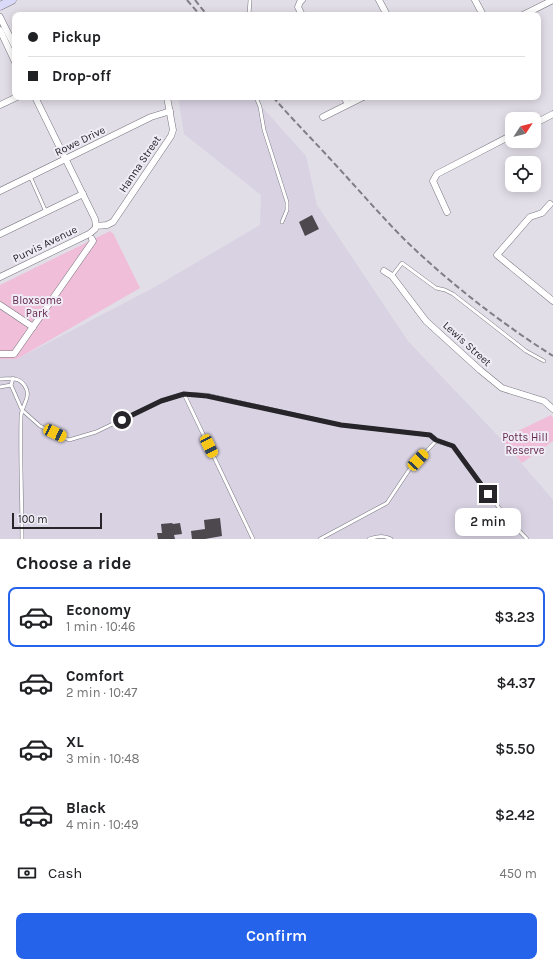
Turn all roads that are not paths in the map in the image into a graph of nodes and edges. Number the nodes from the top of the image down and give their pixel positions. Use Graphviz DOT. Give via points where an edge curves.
graph roads {
  1 [pos="12,0"];
  2 [pos="250,0"];
  3 [pos="302,0"];
  4 [pos="379,0"];
  5 [pos="475,0"];
  6 [pos="553,0"];
  7 [pos="0,6"];
  8 [pos="249,12"];
  9 [pos="300,12"];
  10 [pos="385,12"];
  11 [pos="481,12"];
  12 [pos="529,12"];
  13 [pos="0,17"];
  14 [pos="0,30"];
  15 [pos="12,41"];
  16 [pos="12,56"];
  17 [pos="12,99"];
  18 [pos="36,100"];
  19 [pos="168,100"];
  20 [pos="257,100"];
  21 [pos="346,100"];
  22 [pos="357,100"];
  23 [pos="348,104"];
  24 [pos="0,105"];
  25 [pos="170,111"];
  26 [pos="553,114"];
  27 [pos="323,117"];
  28 [pos="541,120"];
  29 [pos="505,139"];
  30 [pos="65,159"];
  31 [pos="30,176"];
  32 [pos="0,191"];
  33 [pos="83,194"];
  34 [pos="550,204"];
  35 [pos="46,212"];
  36 [pos="447,212"];
  37 [pos="282,222"];
  38 [pos="96,226"];
  39 [pos="0,234"];
  40 [pos="92,239"];
  41 [pos="384,271"];
  42 [pos="392,276"];
  43 [pos="0,277"];
  44 [pos="553,302"];
  45 [pos="0,305"];
  46 [pos="33,327"];
  47 [pos="0,354"];
  48 [pos="544,361"];
  49 [pos="13,378"];
  50 [pos="0,379"];
  51 [pos="11,385"];
  52 [pos="0,387"];
  53 [pos="184,394"];
  54 [pos="553,409"];
  55 [pos="22,410"];
  56 [pos="436,440"];
  57 [pos="326,538"];
  58 [pos="22,539"];
  59 [pos="253,539"];
  60 [pos="320,539"];
  61 [pos="369,539"];
  62 [pos="391,539"];
  63 [pos="527,539"];
  1 -- 7 [label="street"];
  2 -- 8 [label="lane"];
  3 -- 9 [label="street" via="298,7"];
  4 -- 10 [label="street"];
  5 -- 11 [label="street"];
  6 -- 12 [label="street"];
  13 -- 15 [label="street"];
  14 -- 16 [label="street"];
  17 -- 24 [label="street"];
  18 -- 30 [label="street"];
  19 -- 25 [label="street, Hanna Street"];
  20 -- 37 [label="lane" via="287,202"];
  21 -- 23 [label="street"];
  22 -- 23 [label="street"];
  23 -- 27 [label="street"];
  25 -- 30 [label="street, Rowe Drive" via="151,117"];
  25 -- 38 [label="street, Hanna Street" via="173,130 164,148 113,222"];
  26 -- 28 [label="street"];
  29 -- 36 [label="street" via="437,174 433,181"];
  30 -- 31 [label="street, Rowe Drive"];
  30 -- 33 [label="street"];
  31 -- 32 [label="street, Rowe Drive"];
  31 -- 35 [label="lane"];
  33 -- 35 [label="street"];
  33 -- 38 [label="street"];
  34 -- 44 [label="street" via="542,213 530,217 497,255"];
  35 -- 39 [label="street"];
  38 -- 43 [label="street, Purvis Avenue" via="89,234"];
  40 -- 46 [label="street"];
  41 -- 42 [label="street, Lewis Street"];
  42 -- 48 [label="lane" via="402,263 436,288 453,294 526,351"];
  42 -- 54 [label="street, Lewis Street" via="426,321 491,379 502,388 544,401"];
  45 -- 46 [label="street"];
  46 -- 47 [label="street" via="28,339 14,354"];
  49 -- 50 [label="lane"];
  49 -- 51 [label="lane"];
  49 -- 55 [label="lane" via="21,381 27,389 28,394"];
  51 -- 52 [label="lane"];
  51 -- 55 [label="lane"];
  53 -- 55 [label="lane" via="161,401 96,432 69,440 40,426"];
  53 -- 56 [label="lane" via="207,396 341,425 430,435"];
  53 -- 59 [label="lane"];
  55 -- 58 [label="lane"];
  56 -- 57 [label="lane" via="408,470 387,503"];
  56 -- 63 [label="lane" via="453,446 506,517"];
  57 -- 60 [label="lane"];
  61 -- 62 [label="lane" via="382,536"];
}
